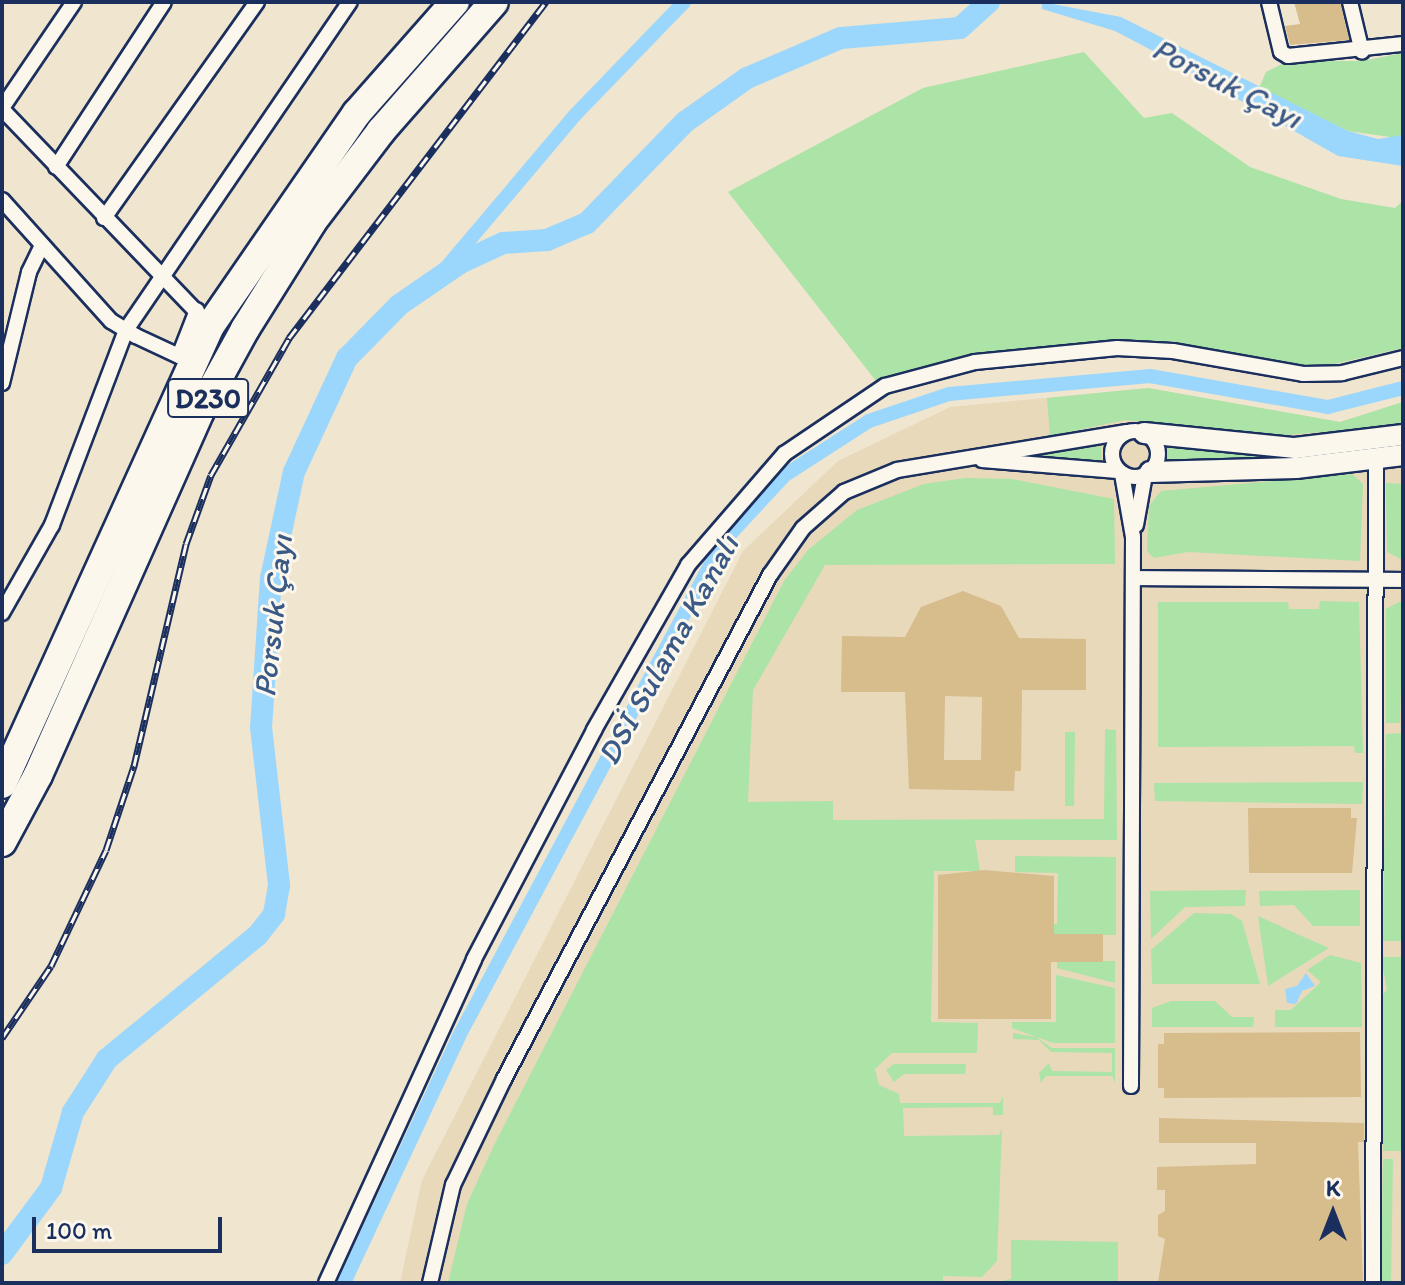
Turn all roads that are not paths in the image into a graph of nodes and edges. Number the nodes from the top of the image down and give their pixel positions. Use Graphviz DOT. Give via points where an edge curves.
graph roads {
  1 [pos="74,2"];
  2 [pos="164,2"];
  3 [pos="257,2"];
  4 [pos="350,2"];
  5 [pos="455,2"];
  6 [pos="494,2"];
  7 [pos="1269,2"];
  8 [pos="1350,2"];
  9 [pos="1403,44"];
  10 [pos="1362,52"];
  11 [pos="2,108"];
  12 [pos="56,167"];
  13 [pos="2,200"];
  14 [pos="104,218"];
  15 [pos="42,245"];
  16 [pos="164,282"];
  17 [pos="204,318"];
  18 [pos="126,330"];
  19 [pos="1403,358"];
  20 [pos="2,383"];
  21 [pos="1136,433"];
  22 [pos="1403,435"];
  23 [pos="1403,455"];
  24 [pos="961,458"];
  25 [pos="1376,461"];
  26 [pos="1120,472"];
  27 [pos="1147,474"];
  28 [pos="1133,537"];
  29 [pos="1134,578"];
  30 [pos="1373,580"];
  31 [pos="1403,580"];
  32 [pos="2,613"];
  33 [pos="2,784"];
  34 [pos="2,842"];
  35 [pos="1131,1086"];
  36 [pos="326,1283"];
  37 [pos="430,1283"];
  38 [pos="1373,1283"];
  1 -- 11 [label="street"];
  2 -- 12 [label="street"];
  3 -- 14 [label="street"];
  4 -- 16 [label="street"];
  5 -- 17 [label="highway, D230" via="357,113"];
  6 -- 34 [label="highway, D230" via="381,131 312,222 245,329 200,411 38,775"];
  7 -- 10 [label="street" via="1281,52 1305,58"];
  8 -- 10 [label="street"];
  9 -- 10 [label="street"];
  11 -- 12 [label="street"];
  12 -- 14 [label="street"];
  13 -- 15 [label="street"];
  14 -- 16 [label="street"];
  15 -- 18 [label="street"];
  15 -- 20 [label="street" via="29,272"];
  16 -- 17 [label="street"];
  16 -- 18 [label="street"];
  17 -- 18 [label="street" via="179,356"];
  17 -- 33 [label="highway, D230"];
  18 -- 32 [label="street" via="52,525"];
  19 -- 36 [label="street" via="1342,373 1303,374 1117,348 975,362 885,386 784,454 688,565 594,730 474,959"];
  21 -- 22 [label="street" via="1295,448"];
  21 -- 24 [label="street"];
  21 -- 26 [label="street" via="1112,449"];
  21 -- 27 [label="street" via="1158,451"];
  23 -- 25 [label="street"];
  24 -- 26 [label="street"];
  24 -- 37 [label="street" via="897,470 844,492 803,528 770,575 453,1185"];
  25 -- 27 [label="street"];
  25 -- 30 [label="street"];
  26 -- 27 [label="street"];
  26 -- 28 [label="street"];
  27 -- 28 [label="street"];
  28 -- 29 [label="street"];
  29 -- 30 [label="street"];
  29 -- 35 [label="street"];
  30 -- 31 [label="street"];
  30 -- 38 [label="street"];
}
